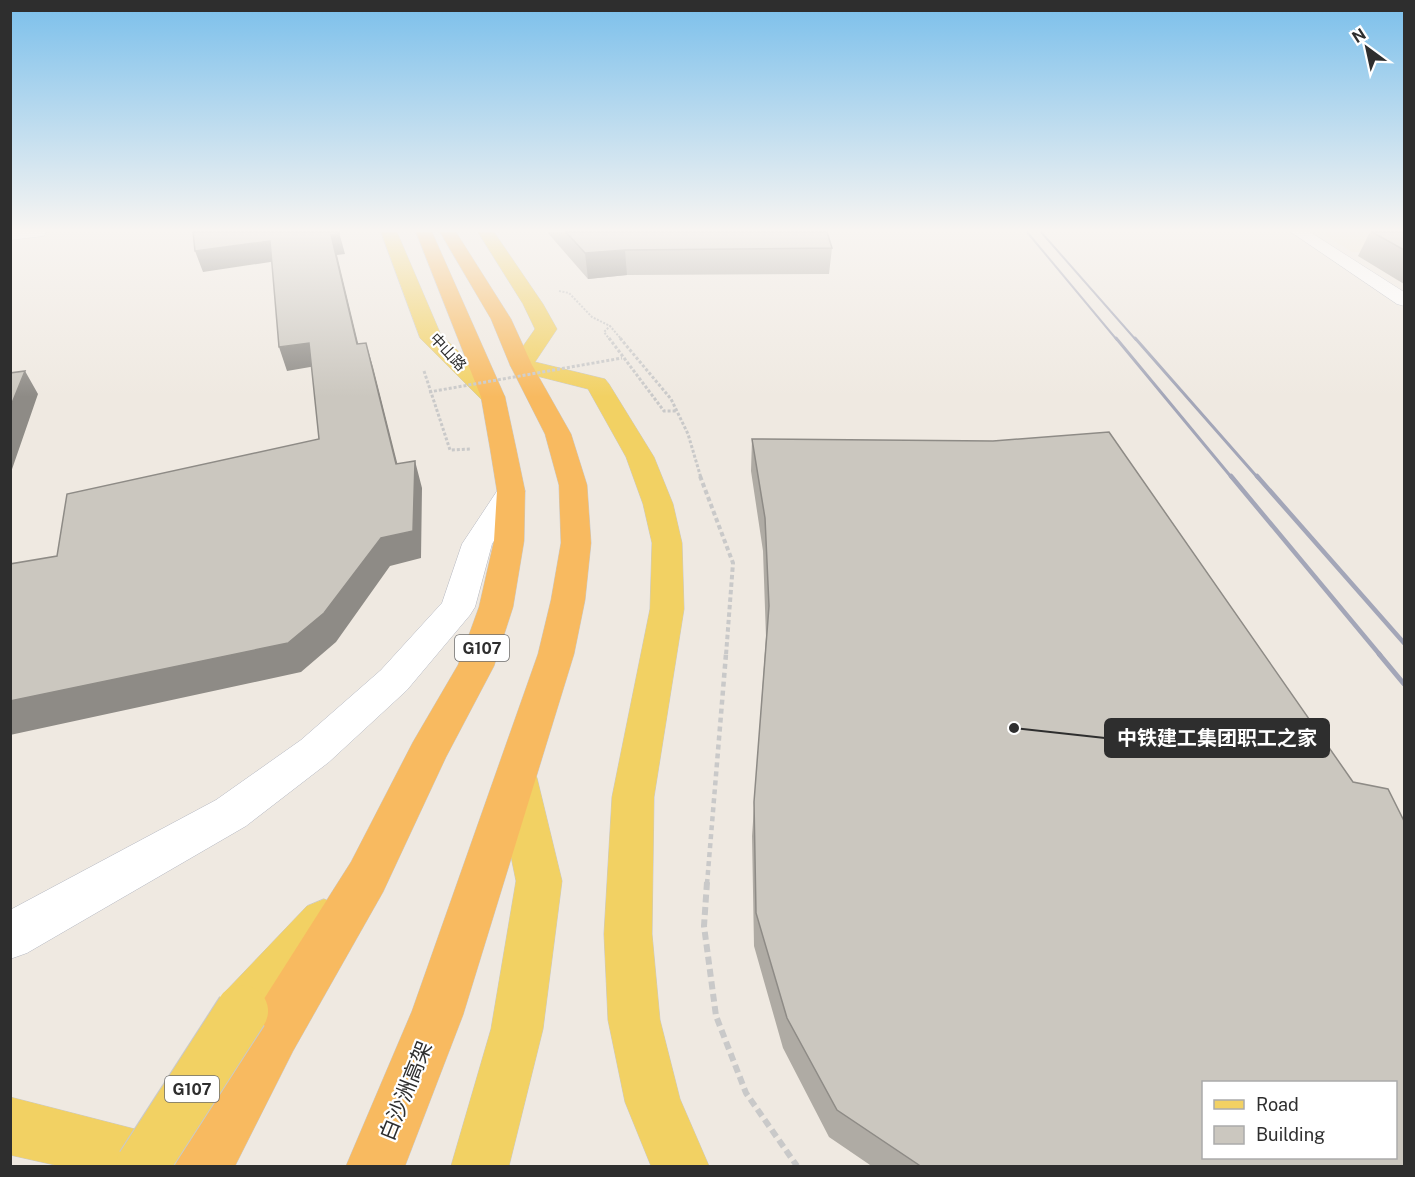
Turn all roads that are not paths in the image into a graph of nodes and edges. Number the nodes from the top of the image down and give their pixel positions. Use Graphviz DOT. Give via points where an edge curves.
graph roads {
  1 [pos="411,287"];
  2 [pos="447,287"];
  3 [pos="481,287"];
  4 [pos="521,287"];
  5 [pos="1384,287"];
  6 [pos="1404,300"];
  7 [pos="521,365"];
  8 [pos="493,397"];
  9 [pos="511,490"];
  10 [pos="516,778"];
  11 [pos="10,936"];
  12 [pos="258,1021"];
  13 [pos="10,1126"];
  14 [pos="142,1167"];
  15 [pos="164,1167"];
  16 [pos="204,1167"];
  17 [pos="375,1167"];
  18 [pos="480,1167"];
  19 [pos="680,1167"];
  1 -- 8 [label="main road, 中山路" via="431,338"];
  2 -- 8 [label="highway, G107"];
  3 -- 7 [label="highway, 白沙洲高架"];
  4 -- 7 [label="main road" via="546,329"];
  5 -- 6 [label="main road"];
  7 -- 10 [label="highway, 白沙洲高架" via="558,434 573,485 576,543 556,654"];
  7 -- 19 [label="main road" via="597,384 640,457 667,543 667,609 633,796 628,934 634,1020 652,1102"];
  8 -- 9 [label="highway, G107"];
  9 -- 11 [label="main road" via="477,544 458,607 394,680 315,752 231,813"];
  9 -- 12 [label="highway, G107" via="509,541 498,596 476,666 427,753 367,877"];
  10 -- 17 [label="highway, 白沙洲高架" via="437,1015"];
  10 -- 18 [label="main road" via="539,881 517,1029"];
  12 -- 14 [label="main road, G107, bridge"];
  12 -- 16 [label="highway"];
  13 -- 15 [label="main road"];
}
